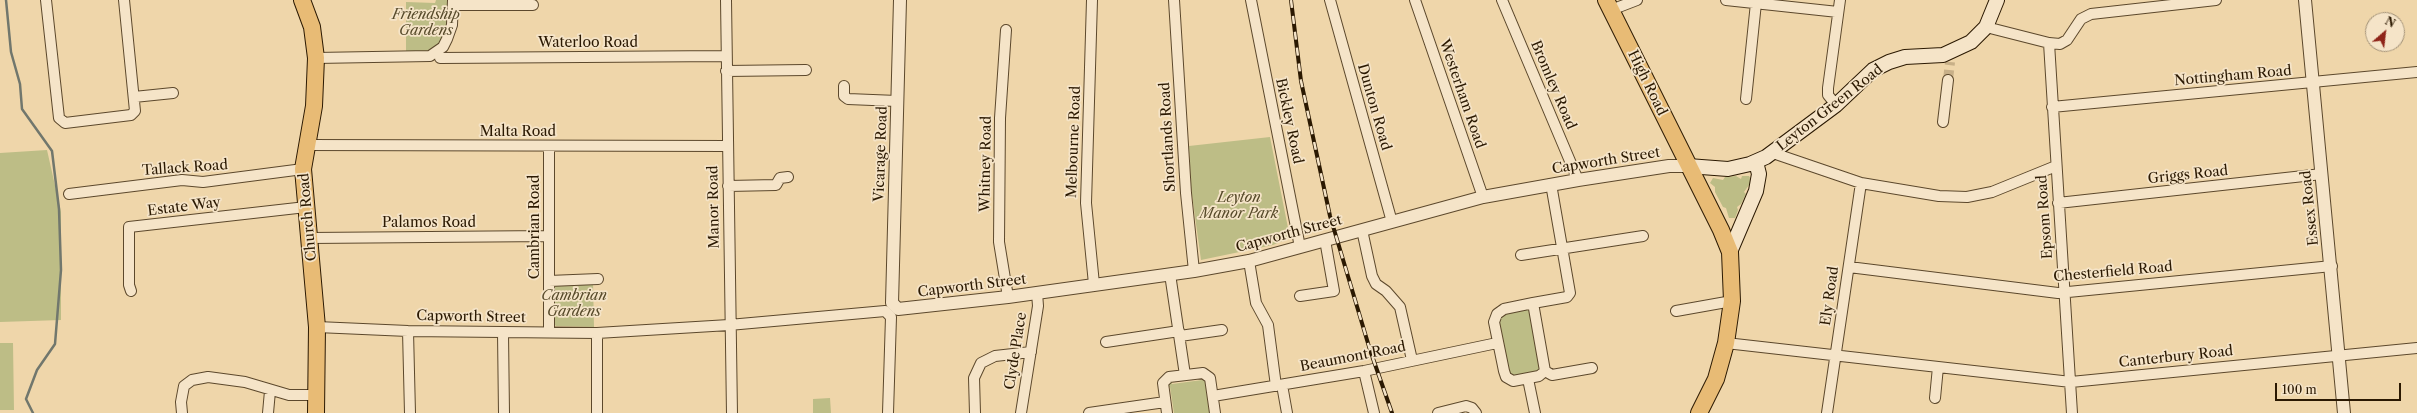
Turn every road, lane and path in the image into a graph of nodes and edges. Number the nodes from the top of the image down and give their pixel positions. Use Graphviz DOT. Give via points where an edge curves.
graph roads {
  1 [pos="46,0"];
  2 [pos="124,0"];
  3 [pos="302,0"];
  4 [pos="726,0"];
  5 [pos="900,0"];
  6 [pos="1092,0"];
  7 [pos="1174,0"];
  8 [pos="1251,0"];
  9 [pos="1330,0"];
  10 [pos="1415,0"];
  11 [pos="1502,0"];
  12 [pos="1637,0"];
  13 [pos="1726,0"];
  14 [pos="1840,0"];
  15 [pos="1997,0"];
  16 [pos="2216,0"];
  17 [pos="2305,0"];
  18 [pos="454,3"];
  19 [pos="1756,3"];
  20 [pos="533,5"];
  21 [pos="1608,5"];
  22 [pos="1838,12"];
  23 [pos="1986,27"];
  24 [pos="1006,30"];
  25 [pos="2049,43"];
  26 [pos="447,55"];
  27 [pos="726,56"];
  28 [pos="316,58"];
  29 [pos="806,70"];
  30 [pos="726,71"];
  31 [pos="2417,72"];
  32 [pos="1948,80"];
  33 [pos="2313,83"];
  34 [pos="844,86"];
  35 [pos="173,93"];
  36 [pos="134,97"];
  37 [pos="1746,100"];
  38 [pos="897,101"];
  39 [pos="1836,105"];
  40 [pos="2052,107"];
  41 [pos="1943,122"];
  42 [pos="307,145"];
  43 [pos="549,146"];
  44 [pos="728,146"];
  45 [pos="1773,153"];
  46 [pos="1756,162"];
  47 [pos="1688,166"];
  48 [pos="2056,166"];
  49 [pos="303,169"];
  50 [pos="2322,174"];
  51 [pos="788,177"];
  52 [pos="1578,180"];
  53 [pos="1861,183"];
  54 [pos="1551,184"];
  55 [pos="728,186"];
  56 [pos="69,194"];
  57 [pos="1483,197"];
  58 [pos="2058,204"];
  59 [pos="306,207"];
  60 [pos="1392,222"];
  61 [pos="1740,226"];
  62 [pos="1362,230"];
  63 [pos="1721,230"];
  64 [pos="549,236"];
  65 [pos="1643,236"];
  66 [pos="310,238"];
  67 [pos="1325,240"];
  68 [pos="1300,247"];
  69 [pos="1562,249"];
  70 [pos="1730,252"];
  71 [pos="1521,255"];
  72 [pos="1249,261"];
  73 [pos="2332,266"];
  74 [pos="1849,267"];
  75 [pos="1194,272"];
  76 [pos="1170,274"];
  77 [pos="598,279"];
  78 [pos="549,281"];
  79 [pos="1094,284"];
  80 [pos="131,291"];
  81 [pos="2065,292"];
  82 [pos="1037,293"];
  83 [pos="1300,296"];
  84 [pos="1008,297"];
  85 [pos="1732,301"];
  86 [pos="1533,304"];
  87 [pos="892,310"];
  88 [pos="1676,311"];
  89 [pos="730,325"];
  90 [pos="317,327"];
  91 [pos="1222,330"];
  92 [pos="408,331"];
  93 [pos="549,332"];
  94 [pos="503,333"];
  95 [pos="596,333"];
  96 [pos="1179,334"];
  97 [pos="1106,342"];
  98 [pos="1498,343"];
  99 [pos="1726,343"];
  100 [pos="2417,348"];
  101 [pos="1031,352"];
  102 [pos="2339,355"];
  103 [pos="1836,356"];
  104 [pos="1412,360"];
  105 [pos="1592,368"];
  106 [pos="1938,368"];
  107 [pos="1364,371"];
  108 [pos="1545,371"];
  109 [pos="1185,375"];
  110 [pos="1528,378"];
  111 [pos="2071,382"];
  112 [pos="1279,385"];
  113 [pos="270,391"];
  114 [pos="315,395"];
  115 [pos="1213,396"];
  116 [pos="1935,398"];
  117 [pos="1165,402"];
  118 [pos="182,413"];
  119 [pos="268,413"];
  120 [pos="316,413"];
  121 [pos="410,413"];
  122 [pos="504,413"];
  123 [pos="597,413"];
  124 [pos="732,413"];
  125 [pos="888,413"];
  126 [pos="975,413"];
  127 [pos="1021,413"];
  128 [pos="1089,413"];
  129 [pos="1167,413"];
  130 [pos="1215,413"];
  131 [pos="1287,413"];
  132 [pos="1374,413"];
  133 [pos="1438,413"];
  134 [pos="1476,413"];
  135 [pos="1535,413"];
  136 [pos="1700,413"];
  137 [pos="1827,413"];
  138 [pos="2072,413"];
  139 [pos="2344,413"];
  1 -- 36 [label="street" via="59,118 65,123 132,115 135,111"];
  2 -- 36 [label="street"];
  3 -- 28 [label="main road, Church Road" via="312,27"];
  4 -- 27 [label="street, Manor Road"];
  5 -- 38 [label="street, Vicarage Road"];
  6 -- 79 [label="street, Melbourne Road" via="1086,203"];
  7 -- 75 [label="street, Shortlands Road" via="1186,193"];
  8 -- 68 [label="street, Bickley Road"];
  9 -- 60 [label="street, Dunton Road"];
  10 -- 57 [label="street, Westerham Road"];
  11 -- 52 [label="street, Bromley Road"];
  12 -- 21 [label="street"];
  13 -- 19 [label="street"];
  14 -- 22 [label="street"];
  15 -- 23 [label="main road, Leyton Green Road"];
  16 -- 25 [label="street" via="2091,14 2078,22 2067,40 2060,44"];
  17 -- 33 [label="street, Essex Road"];
  18 -- 20 [label="street"];
  18 -- 28 [label="street" via="452,25 446,42 430,56"];
  19 -- 22 [label="street"];
  19 -- 37 [label="street"];
  21 -- 47 [label="main road, High Road"];
  22 -- 39 [label="street" via="1828,88 1828,95"];
  23 -- 25 [label="street"];
  23 -- 39 [label="main road, Leyton Green Road" via="1971,42 1947,58 1905,57 1873,70"];
  24 -- 84 [label="street, Whitney Road" via="1000,118 999,242"];
  25 -- 40 [label="street, Epsom Road"];
  26 -- 27 [label="street, Waterloo Road"];
  27 -- 30 [label="street, Manor Road"];
  28 -- 42 [label="main road, Church Road" via="314,106"];
  29 -- 30 [label="street"];
  30 -- 44 [label="street, Manor Road"];
  31 -- 33 [label="street, Nottingham Road"];
  32 -- 41 [label="street"];
  33 -- 40 [label="street, Nottingham Road"];
  33 -- 50 [label="street, Essex Road"];
  34 -- 38 [label="street" via="844,96 848,100"];
  35 -- 36 [label="street"];
  38 -- 87 [label="street, Vicarage Road"];
  39 -- 45 [label="main road, Leyton Green Road"];
  40 -- 48 [label="street, Epsom Road"];
  42 -- 43 [label="street, Malta Road"];
  42 -- 49 [label="main road, Church Road"];
  43 -- 44 [label="street, Malta Road"];
  43 -- 64 [label="street, Cambrian Road"];
  44 -- 55 [label="street, Manor Road"];
  45 -- 46 [label="main road, Leyton Green Road"];
  45 -- 53 [label="street"];
  46 -- 47 [label="main road, Leyton Green Road" via="1728,169"];
  46 -- 61 [label="main road" via="1759,174 1756,191"];
  47 -- 52 [label="street, Capworth Street" via="1669,166"];
  47 -- 63 [label="main road, High Road"];
  48 -- 53 [label="street" via="1992,192 1966,197 1939,196"];
  48 -- 58 [label="street, Epsom Road"];
  49 -- 56 [label="street, Tallack Road" via="203,182 182,180"];
  49 -- 59 [label="main road, Church Road"];
  50 -- 58 [label="street, Griggs Road"];
  50 -- 73 [label="street, Essex Road"];
  51 -- 55 [label="street" via="780,178 776,185"];
  52 -- 54 [label="street, Capworth Street"];
  53 -- 74 [label="street, Ely Road"];
  54 -- 57 [label="street, Capworth Street"];
  54 -- 69 [label="street"];
  55 -- 89 [label="street, Manor Road"];
  57 -- 60 [label="street, Capworth Street"];
  58 -- 81 [label="street, Epsom Road"];
  59 -- 66 [label="main road, Church Road"];
  59 -- 80 [label="street, Estate Way" via="129,227"];
  60 -- 62 [label="street, Capworth Street"];
  61 -- 63 [label="main road"];
  61 -- 70 [label="main road"];
  62 -- 67 [label="street, Capworth Street"];
  62 -- 104 [label="street" via="1372,276 1376,284 1386,291 1400,308"];
  63 -- 70 [label="main road, High Road"];
  64 -- 66 [label="street, Palamos Road"];
  64 -- 78 [label="street, Cambrian Road"];
  65 -- 69 [label="street"];
  66 -- 90 [label="main road, Church Road"];
  67 -- 68 [label="street, Capworth Street"];
  67 -- 83 [label="street" via="1334,291"];
  68 -- 72 [label="street, Capworth Street"];
  69 -- 71 [label="street"];
  69 -- 86 [label="street" via="1570,293 1567,297"];
  70 -- 85 [label="main road, High Road"];
  72 -- 75 [label="street, Capworth Street"];
  72 -- 112 [label="street" via="1256,303 1268,326"];
  73 -- 81 [label="street, Chesterfield Road"];
  73 -- 102 [label="street, Essex Road"];
  74 -- 81 [label="street, Chesterfield Road"];
  74 -- 103 [label="street, Ely Road"];
  75 -- 76 [label="street, Capworth Street"];
  76 -- 79 [label="street, Capworth Street"];
  76 -- 96 [label="street"];
  77 -- 78 [label="street"];
  78 -- 93 [label="street, Cambrian Road"];
  79 -- 82 [label="street, Capworth Street"];
  81 -- 111 [label="street, Epsom Road"];
  82 -- 84 [label="street, Capworth Street"];
  82 -- 101 [label="street, Clyde Place" via="1038,306"];
  84 -- 87 [label="street, Capworth Street"];
  85 -- 88 [label="street"];
  85 -- 99 [label="main road, High Road"];
  86 -- 98 [label="street" via="1504,309 1497,314 1494,322"];
  86 -- 108 [label="street"];
  87 -- 89 [label="street, Capworth Street"];
  87 -- 125 [label="street, Vicarage Road"];
  89 -- 95 [label="street, Capworth Street"];
  89 -- 124 [label="street, Manor Road"];
  90 -- 92 [label="street, Capworth Street"];
  90 -- 114 [label="main road, Church Road"];
  91 -- 96 [label="street"];
  92 -- 94 [label="street, Capworth Street"];
  92 -- 121 [label="street"];
  93 -- 94 [label="street, Capworth Street"];
  93 -- 95 [label="street, Capworth Street"];
  94 -- 122 [label="street"];
  95 -- 123 [label="street"];
  96 -- 97 [label="street"];
  96 -- 109 [label="street"];
  98 -- 104 [label="street, Beaumont Road"];
  98 -- 110 [label="street" via="1506,377 1513,381"];
  99 -- 103 [label="street, Canterbury Road"];
  99 -- 136 [label="main road, High Road" via="1716,379"];
  100 -- 102 [label="street, Canterbury Road"];
  101 -- 126 [label="street" via="994,356 981,364 974,378"];
  101 -- 127 [label="street, Clyde Place"];
  102 -- 111 [label="street, Canterbury Road"];
  102 -- 139 [label="street, Essex Road"];
  103 -- 106 [label="street, Canterbury Road"];
  103 -- 137 [label="street, Ely Road"];
  104 -- 107 [label="street, Beaumont Road"];
  105 -- 108 [label="street" via="1552,375"];
  106 -- 111 [label="street, Canterbury Road"];
  106 -- 116 [label="street"];
  107 -- 112 [label="street, Beaumont Road"];
  107 -- 132 [label="street"];
  108 -- 110 [label="street" via="1539,376"];
  109 -- 115 [label="street" via="1203,373 1210,378"];
  109 -- 117 [label="street" via="1169,377 1163,383"];
  110 -- 135 [label="street"];
  111 -- 138 [label="street, Epsom Road"];
  112 -- 115 [label="street, Beaumont Road"];
  112 -- 131 [label="street"];
  113 -- 114 [label="street" via="289,395"];
  113 -- 118 [label="street" via="228,379 208,377 192,380 184,386 182,392"];
  113 -- 119 [label="street"];
  114 -- 120 [label="main road, Church Road"];
  115 -- 130 [label="street"];
  117 -- 128 [label="street"];
  117 -- 129 [label="street"];
  133 -- 134 [label="street" via="1466,406"];
}
